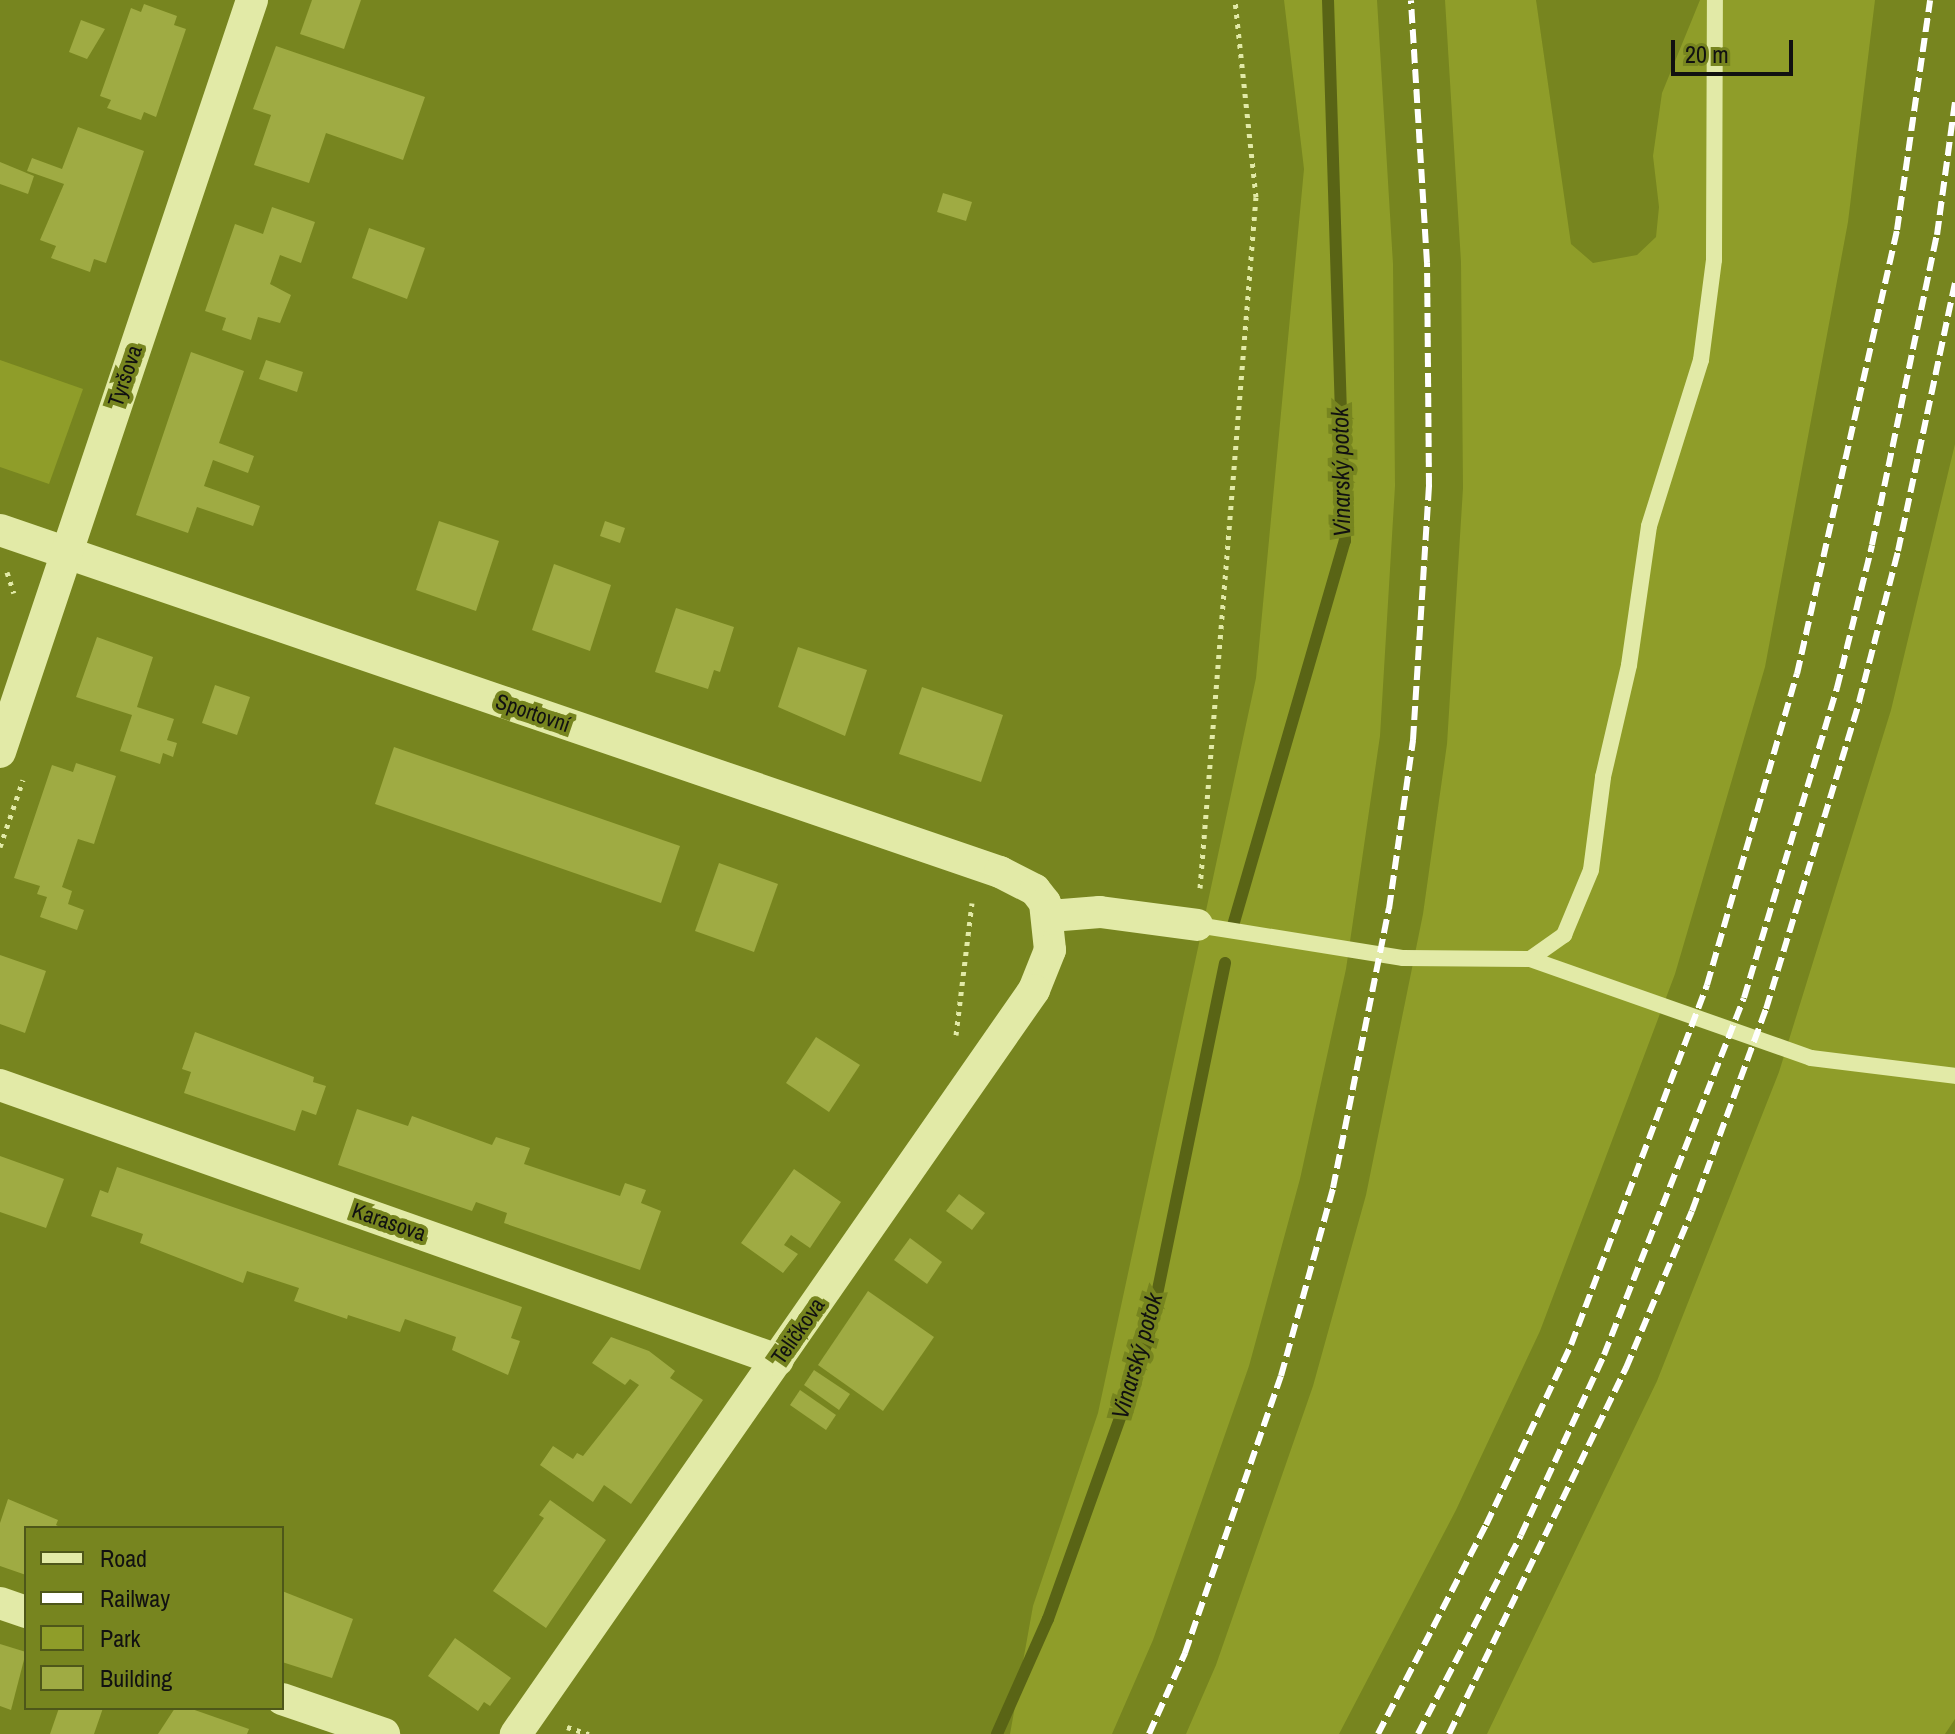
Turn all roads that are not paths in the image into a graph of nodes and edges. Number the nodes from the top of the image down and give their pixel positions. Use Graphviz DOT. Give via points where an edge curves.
graph roads {
  1 [pos="252,0"];
  2 [pos="1715,0"];
  3 [pos="0,530"];
  4 [pos="68,554"];
  5 [pos="0,752"];
  6 [pos="1050,916"];
  7 [pos="1197,925"];
  8 [pos="1530,959"];
  9 [pos="1955,1076"];
  10 [pos="0,1085"];
  11 [pos="778,1360"];
  12 [pos="0,1603"];
  13 [pos="24,1611"];
  14 [pos="284,1700"];
  15 [pos="384,1734"];
  16 [pos="516,1734"];
  1 -- 4 [label="street, Tyršova"];
  2 -- 8 [label="lane" via="1714,260 1701,360 1649,526 1591,870 1564,935"];
  3 -- 4 [label="street, Sportovní"];
  4 -- 5 [label="street, Tyršova"];
  4 -- 6 [label="street, Sportovní" via="1000,872 1035,890"];
  6 -- 7 [label="street" via="1100,912"];
  6 -- 11 [label="street, Teličkova" via="1050,950 1034,990"];
  7 -- 8 [label="lane" via="1403,958"];
  8 -- 9 [label="lane" via="1811,1058"];
  10 -- 11 [label="street, Karasova"];
  11 -- 16 [label="street, Teličkova"];
  12 -- 13 [label="street"];
  14 -- 15 [label="street"];
}
